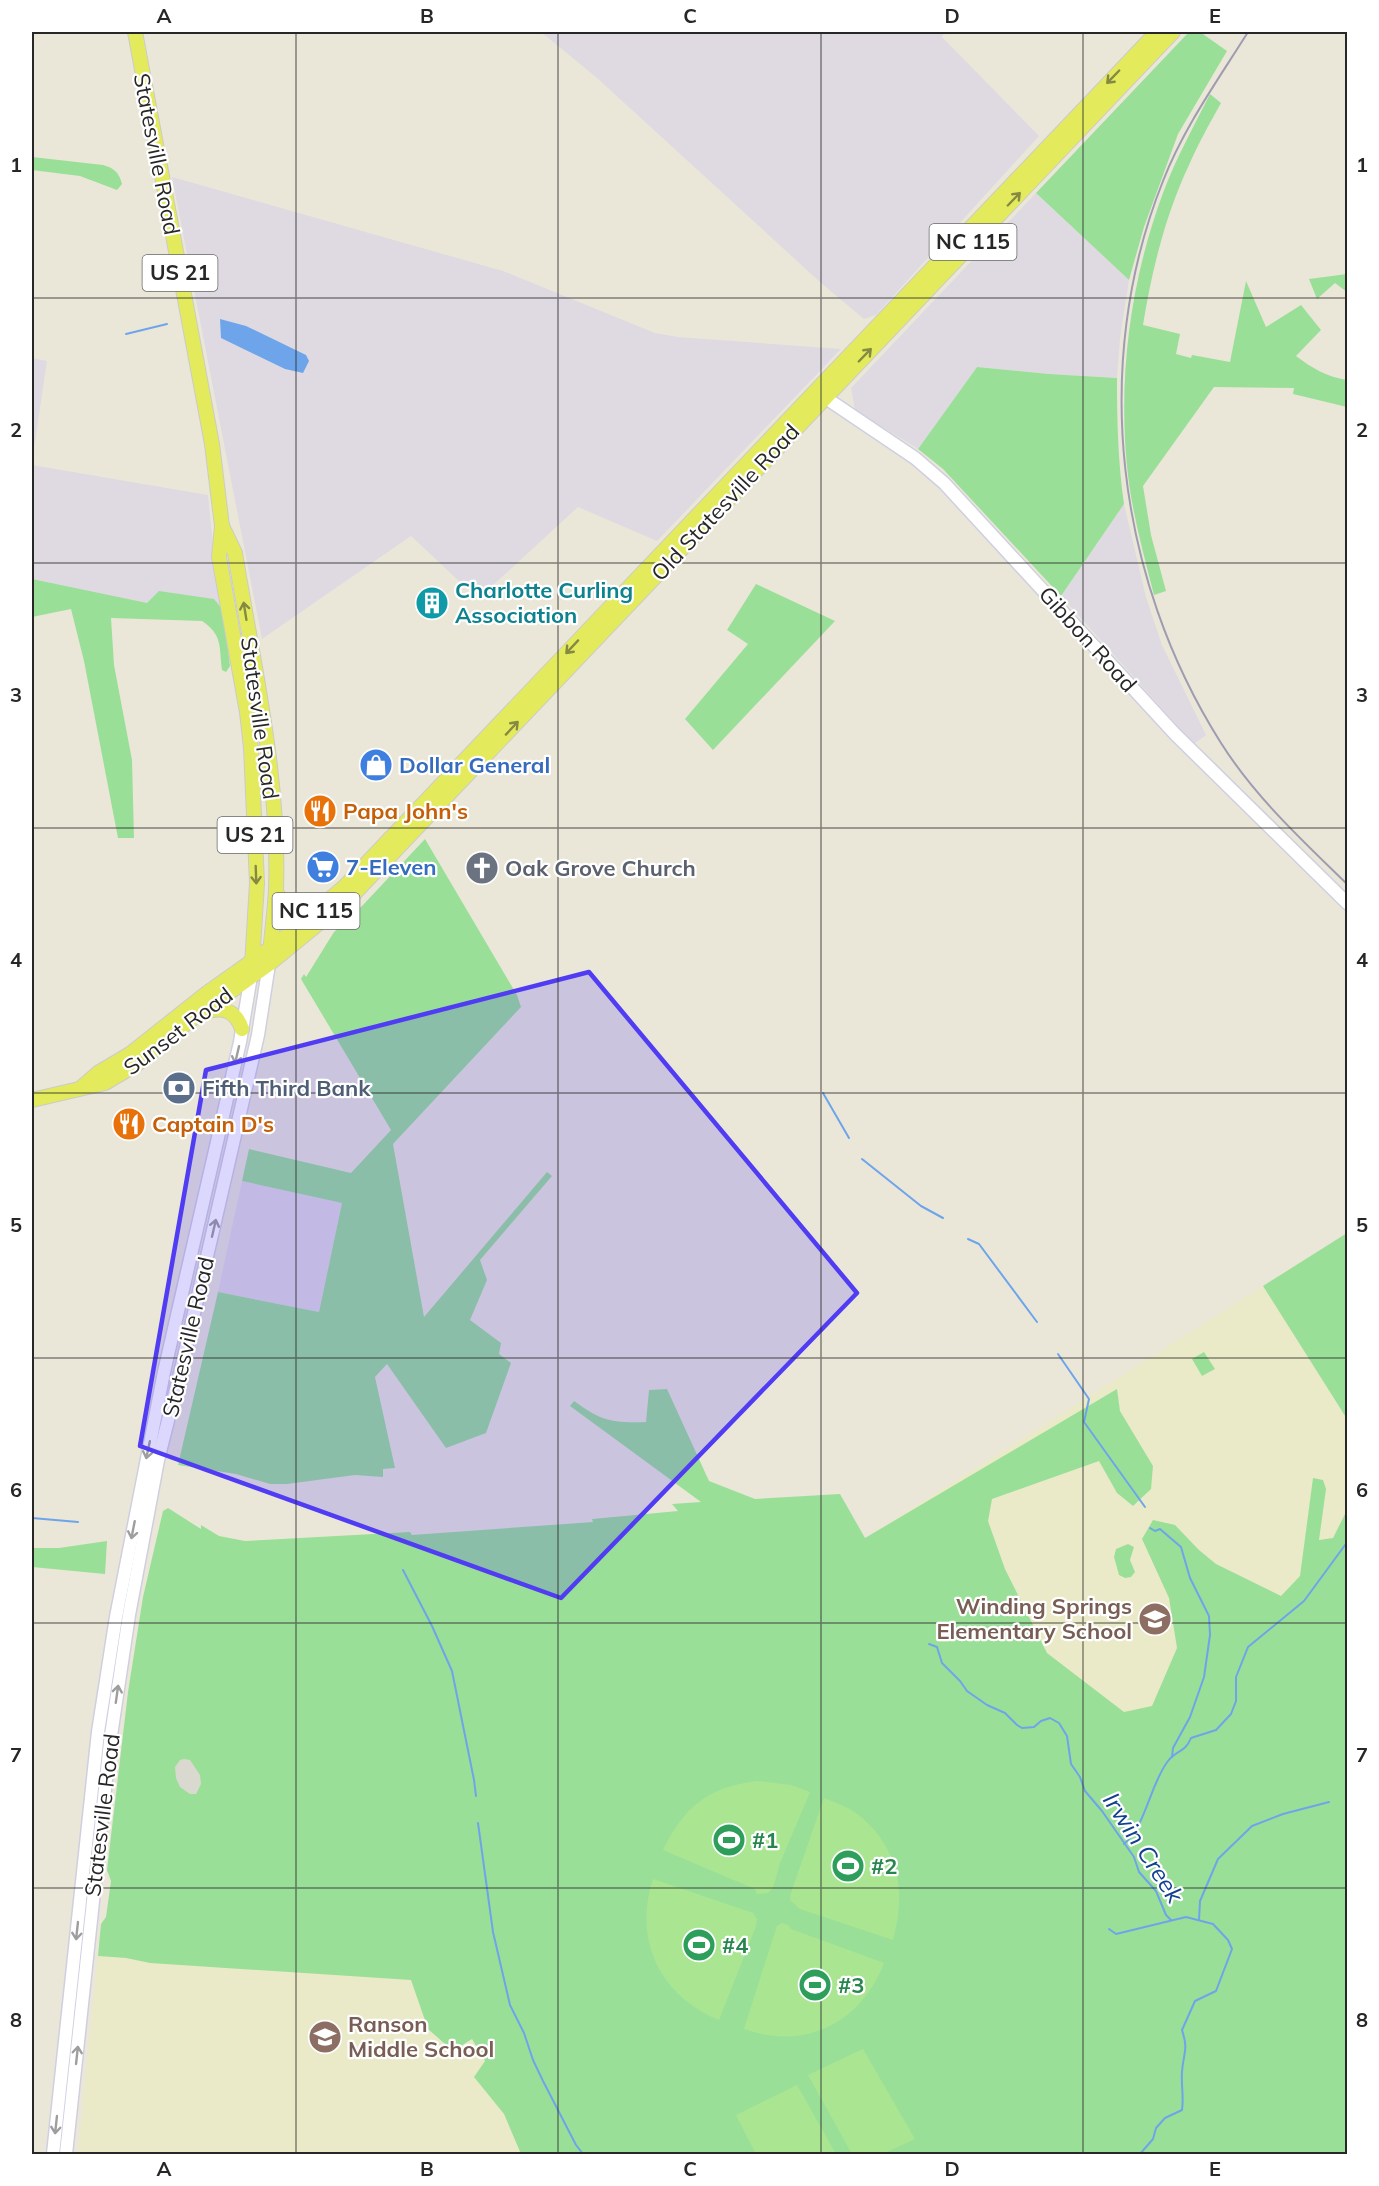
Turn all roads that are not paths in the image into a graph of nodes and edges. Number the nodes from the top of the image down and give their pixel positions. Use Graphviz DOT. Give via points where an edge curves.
graph roads {
  1 [pos="135,32"];
  2 [pos="1157,32"];
  3 [pos="1173,32"];
  4 [pos="819,394"];
  5 [pos="254,711"];
  6 [pos="276,890"];
  7 [pos="1347,904"];
  8 [pos="314,912"];
  9 [pos="270,948"];
  10 [pos="253,958"];
  11 [pos="269,964"];
  12 [pos="251,976"];
  13 [pos="197,1015"];
  14 [pos="242,1029"];
  15 [pos="81,1087"];
  16 [pos="32,1100"];
  17 [pos="53,2154"];
  18 [pos="66,2154"];
  1 -- 5 [label="main road, Statesville Road / US 21" via="205,405 222,526 219,558"];
  2 -- 4 [label="main road, Old Statesville Road / NC 115, one-way"];
  4 -- 3 [label="main road, Old Statesville Road / NC 115, one-way"];
  4 -- 7 [label="main road, Gibbon Road" via="915,458 944,483 1175,734"];
  4 -- 8 [label="main road, Old Statesville Road / NC 115, one-way" via="352,879"];
  11 -- 4 [label="main road, Old Statesville Road / NC 115, one-way" via="352,896"];
  5 -- 6 [label="main road, Statesville Road / US 21" via="271,786"];
  5 -- 10 [label="main road, Statesville Road / US 21, one-way"];
  6 -- 8 [label="main road" via="284,913 289,916 301,918"];
  6 -- 9 [label="main road, Statesville Road / US 21"];
  8 -- 9 [label="main road, Old Statesville Road / NC 115"];
  9 -- 10 [label="main road, Old Statesville Road / NC 115"];
  9 -- 11 [label="main road, Statesville Road / US 21"];
  10 -- 12 [label="main road, Statesville Road"];
  10 -- 15 [label="main road, Sunset Road"];
  11 -- 12 [label="main road, Sunset Road"];
  18 -- 11 [label="main road, Statesville Road, one-way" via="109,1753 129,1615 158,1460 258,1035"];
  12 -- 13 [label="main road, Sunset Road"];
  12 -- 14 [label="main road, Statesville Road"];
  13 -- 14 [label="main road" via="227,1010 237,1017"];
  13 -- 15 [label="main road, Sunset Road" via="137,1064 105,1083"];
  14 -- 17 [label="main road, Statesville Road, one-way" via="164,1372 116,1617 98,1732"];
  15 -- 16 [label="main road, Sunset Road"];
}
